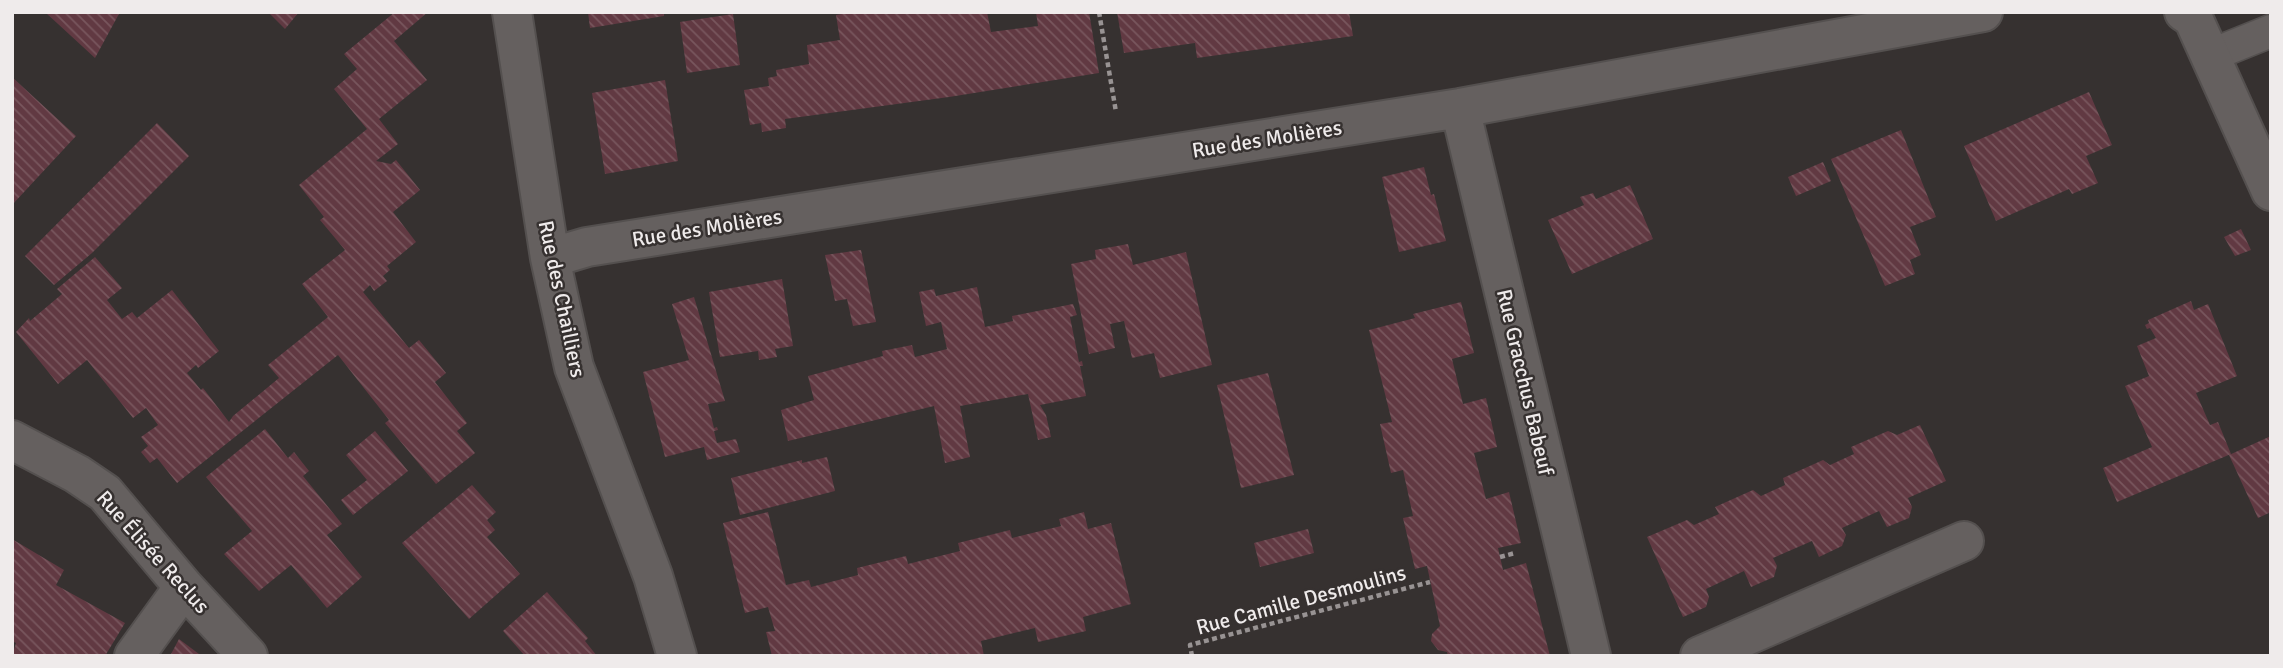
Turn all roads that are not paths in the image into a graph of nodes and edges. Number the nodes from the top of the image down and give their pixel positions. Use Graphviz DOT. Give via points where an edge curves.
graph roads {
  1 [pos="512,12"];
  2 [pos="1983,12"];
  3 [pos="2184,12"];
  4 [pos="2271,31"];
  5 [pos="2210,56"];
  6 [pos="1460,108"];
  7 [pos="2271,191"];
  8 [pos="550,258"];
  9 [pos="12,440"];
  10 [pos="1964,541"];
  11 [pos="184,587"];
  12 [pos="134,656"];
  13 [pos="248,656"];
  14 [pos="677,656"];
  15 [pos="1591,656"];
  16 [pos="1700,656"];
  1 -- 8 [label="street, Rue des Chailliers"];
  2 -- 6 [label="street, Rue des Molières"];
  3 -- 5 [label="street" via="2193,18"];
  4 -- 5 [label="lane"];
  5 -- 7 [label="street"];
  6 -- 8 [label="street, Rue des Molières" via="587,247"];
  6 -- 15 [label="street, Rue Gracchus Babeuf"];
  8 -- 14 [label="street, Rue des Chailliers" via="574,367 653,576"];
  9 -- 11 [label="street, Rue Élisée Reclus" via="105,493"];
  10 -- 16 [label="street"];
  11 -- 12 [label="street"];
  11 -- 13 [label="street, Rue Élisée Reclus"];
}
